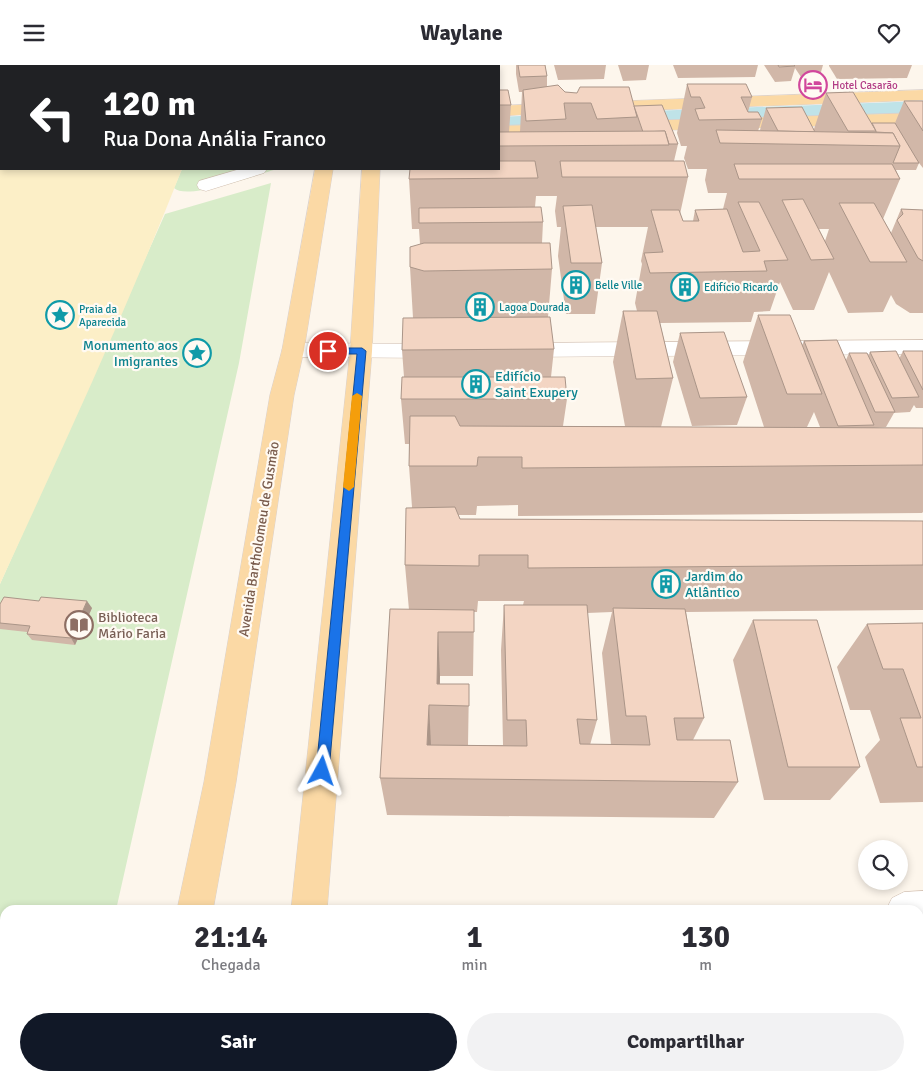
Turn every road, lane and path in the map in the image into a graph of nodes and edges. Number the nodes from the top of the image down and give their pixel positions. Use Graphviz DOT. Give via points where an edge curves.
graph roads {
  1 [pos="923,95"];
  2 [pos="608,107"];
  3 [pos="578,108"];
  4 [pos="500,111"];
  5 [pos="923,118"];
  6 [pos="614,127"];
  7 [pos="576,128"];
  8 [pos="500,131"];
  9 [pos="255,170"];
  10 [pos="324,170"];
  11 [pos="371,170"];
  12 [pos="206,185"];
  13 [pos="923,347"];
  14 [pos="496,350"];
  15 [pos="293,351"];
  16 [pos="362,351"];
  17 [pos="456,351"];
  18 [pos="195,905"];
  19 [pos="309,905"];
  1 -- 2 [label="main road"];
  3 -- 4 [label="main road"];
  5 -- 6 [label="main road"];
  7 -- 8 [label="main road"];
  9 -- 12 [label="street"];
  10 -- 15 [label="main road, Avenida Bartholomeu de Gusmão"];
  11 -- 16 [label="main road"];
  13 -- 14 [label="street"];
  15 -- 16 [label="street"];
  15 -- 18 [label="main road, Avenida Bartholomeu de Gusmão" via="281,404 220,782"];
  16 -- 17 [label="street"];
  16 -- 19 [label="main road"];
}
